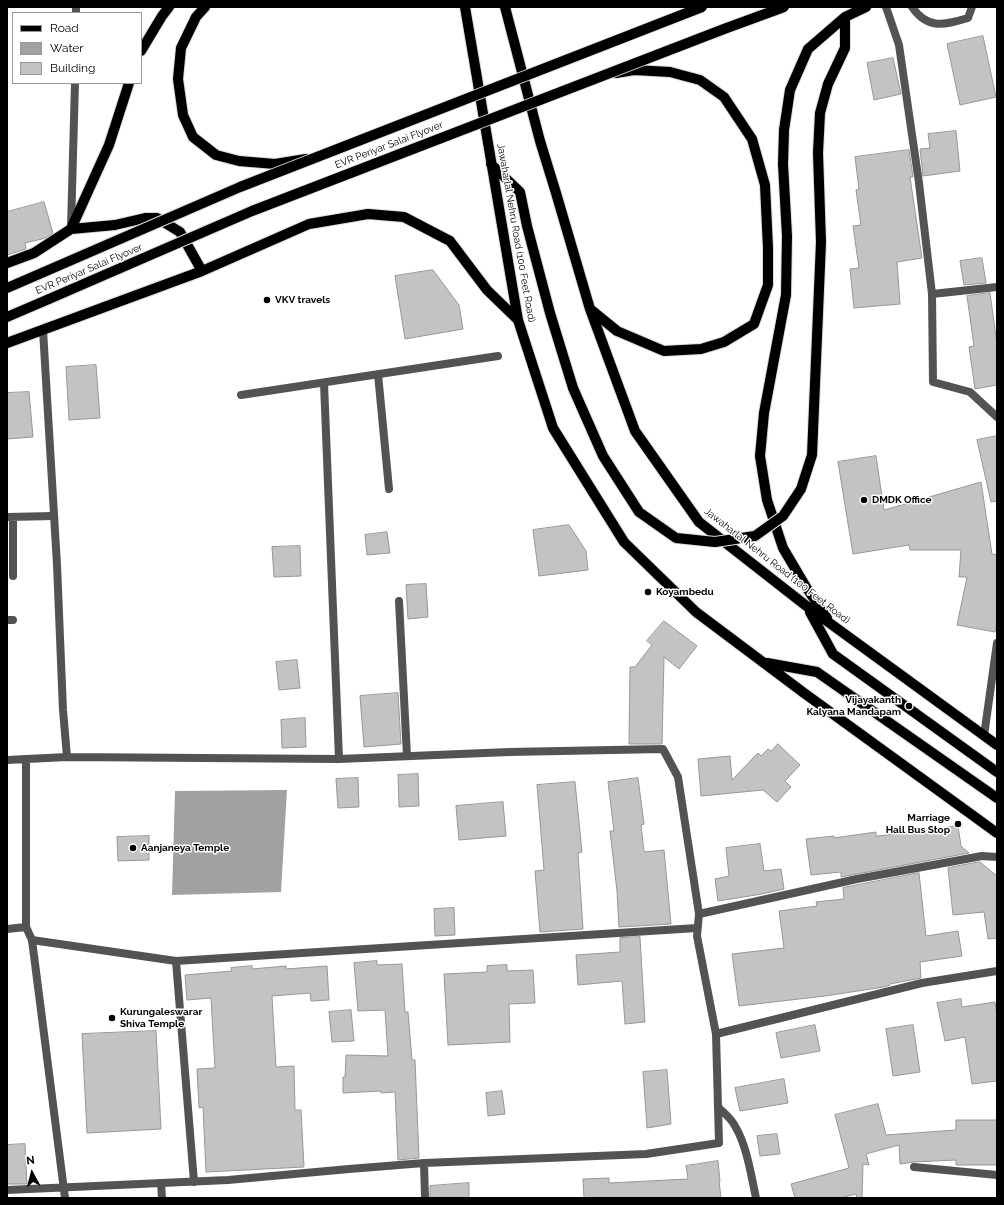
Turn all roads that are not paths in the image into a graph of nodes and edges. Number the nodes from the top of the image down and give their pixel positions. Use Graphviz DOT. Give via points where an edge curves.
graph roads {
  1 [pos="170,7"];
  2 [pos="205,7"];
  3 [pos="505,7"];
  4 [pos="702,7"];
  5 [pos="784,7"];
  6 [pos="866,7"];
  7 [pos="886,7"];
  8 [pos="912,7"];
  9 [pos="972,7"];
  10 [pos="464,9"];
  11 [pos="845,17"];
  12 [pos="142,49"];
  13 [pos="604,75"];
  14 [pos="75,84"];
  15 [pos="129,84"];
  16 [pos="312,159"];
  17 [pos="492,164"];
  18 [pos="71,229"];
  19 [pos="7,263"];
  20 [pos="202,271"];
  21 [pos="997,287"];
  22 [pos="7,288"];
  23 [pos="932,294"];
  24 [pos="590,309"];
  25 [pos="7,317"];
  26 [pos="518,320"];
  27 [pos="43,330"];
  28 [pos="7,343"];
  29 [pos="498,356"];
  30 [pos="378,374"];
  31 [pos="324,383"];
  32 [pos="241,395"];
  33 [pos="997,416"];
  34 [pos="389,489"];
  35 [pos="54,516"];
  36 [pos="10,517"];
  37 [pos="14,576"];
  38 [pos="399,601"];
  39 [pos="809,608"];
  40 [pos="831,625"];
  41 [pos="997,643"];
  42 [pos="765,663"];
  43 [pos="984,736"];
  44 [pos="997,745"];
  45 [pos="407,756"];
  46 [pos="68,757"];
  47 [pos="339,758"];
  48 [pos="26,759"];
  49 [pos="7,760"];
  50 [pos="997,772"];
  51 [pos="997,798"];
  52 [pos="997,833"];
  53 [pos="997,857"];
  54 [pos="699,914"];
  55 [pos="26,927"];
  56 [pos="697,928"];
  57 [pos="7,929"];
  58 [pos="32,940"];
  59 [pos="176,960"];
  60 [pos="997,971"];
  61 [pos="716,1034"];
  62 [pos="718,1108"];
  63 [pos="424,1163"];
  64 [pos="914,1167"];
  65 [pos="997,1175"];
  66 [pos="194,1182"];
  67 [pos="161,1183"];
  68 [pos="64,1187"];
  69 [pos="7,1190"];
  70 [pos="65,1198"];
  71 [pos="162,1198"];
  72 [pos="425,1198"];
  73 [pos="756,1198"];
  1 -- 12 [label="main road"];
  2 -- 16 [label="main road, bridge" via="196,17 181,48 178,79 183,115 193,137 216,155 239,161 275,164"];
  3 -- 24 [label="main road, Jawaharlal Nehru Road (100 Feet Road)" via="540,142"];
  4 -- 16 [label="main road, EVR Periyar Salai Flyover, bridge"];
  5 -- 13 [label="main road, EVR Periyar Salai Flyover, bridge"];
  6 -- 11 [label="main road"];
  7 -- 23 [label="street" via="899,45"];
  8 -- 9 [label="street" via="929,23 946,24 968,18"];
  10 -- 17 [label="main road, Jawaharlal Nehru Road (100 Feet Road)"];
  11 -- 17 [label="main road, bridge" via="845,48 828,84 820,113 818,153 821,242 812,455 801,488 783,516 755,536 716,542 676,538 639,512 603,456 573,388 550,313 520,192"];
  11 -- 40 [label="main road" via="808,49 790,90 783,158 787,236 786,295 764,413 760,456 767,500 783,548"];
  13 -- 24 [label="main road, bridge" via="634,70 670,72 700,80 724,97 752,139 765,185 768,285 754,324 724,342 701,349 664,351 617,331"];
  13 -- 25 [label="main road, EVR Periyar Salai Flyover, bridge" via="252,211"];
  14 -- 18 [label="street"];
  15 -- 18 [label="main road" via="110,145"];
  16 -- 22 [label="main road, EVR Periyar Salai Flyover, bridge" via="240,187"];
  17 -- 26 [label="main road, Jawaharlal Nehru Road (100 Feet Road)"];
  18 -- 19 [label="main road" via="34,253"];
  18 -- 20 [label="main road" via="157,218 180,232"];
  20 -- 26 [label="main road" via="309,224 368,214 404,217 450,241 487,290"];
  20 -- 27 [label="main road"];
  21 -- 23 [label="street"];
  23 -- 33 [label="street" via="933,382 970,392"];
  24 -- 39 [label="main road, Jawaharlal Nehru Road (100 Feet Road)" via="635,431 699,522"];
  26 -- 42 [label="main road, Jawaharlal Nehru Road (100 Feet Road)" via="553,428 624,542 696,612"];
  27 -- 28 [label="main road"];
  27 -- 35 [label="street"];
  29 -- 30 [label="street"];
  30 -- 31 [label="street"];
  30 -- 34 [label="street"];
  31 -- 32 [label="street"];
  31 -- 47 [label="street"];
  35 -- 36 [label="street"];
  35 -- 46 [label="street"];
  36 -- 37 [label="street"];
  38 -- 45 [label="street"];
  39 -- 40 [label="main road, Jawaharlal Nehru Road (100 Feet Road)"];
  39 -- 50 [label="main road" via="833,654"];
  40 -- 43 [label="main road, Jawaharlal Nehru Road (100 Feet Road)"];
  41 -- 43 [label="street"];
  42 -- 51 [label="main road" via="817,672"];
  42 -- 52 [label="main road, Jawaharlal Nehru Road (100 Feet Road)"];
  43 -- 44 [label="main road, Jawaharlal Nehru Road (100 Feet Road)"];
  45 -- 47 [label="street"];
  45 -- 54 [label="street" via="663,749 678,777"];
  46 -- 47 [label="street"];
  46 -- 48 [label="street"];
  48 -- 49 [label="street"];
  48 -- 55 [label="street"];
  53 -- 54 [label="street" via="982,856 857,879"];
  54 -- 56 [label="street"];
  55 -- 57 [label="street"];
  55 -- 58 [label="street"];
  56 -- 59 [label="street"];
  56 -- 61 [label="street"];
  58 -- 59 [label="street"];
  58 -- 68 [label="street"];
  59 -- 66 [label="street"];
  60 -- 61 [label="street" via="922,984"];
  61 -- 62 [label="street"];
  62 -- 63 [label="street" via="719,1143 646,1154"];
  62 -- 73 [label="street" via="735,1125 742,1138"];
  63 -- 66 [label="street"];
  63 -- 72 [label="street"];
  64 -- 65 [label="street"];
  66 -- 67 [label="street"];
  67 -- 68 [label="street"];
  67 -- 71 [label="street"];
  68 -- 69 [label="street"];
  68 -- 70 [label="street"];
}
